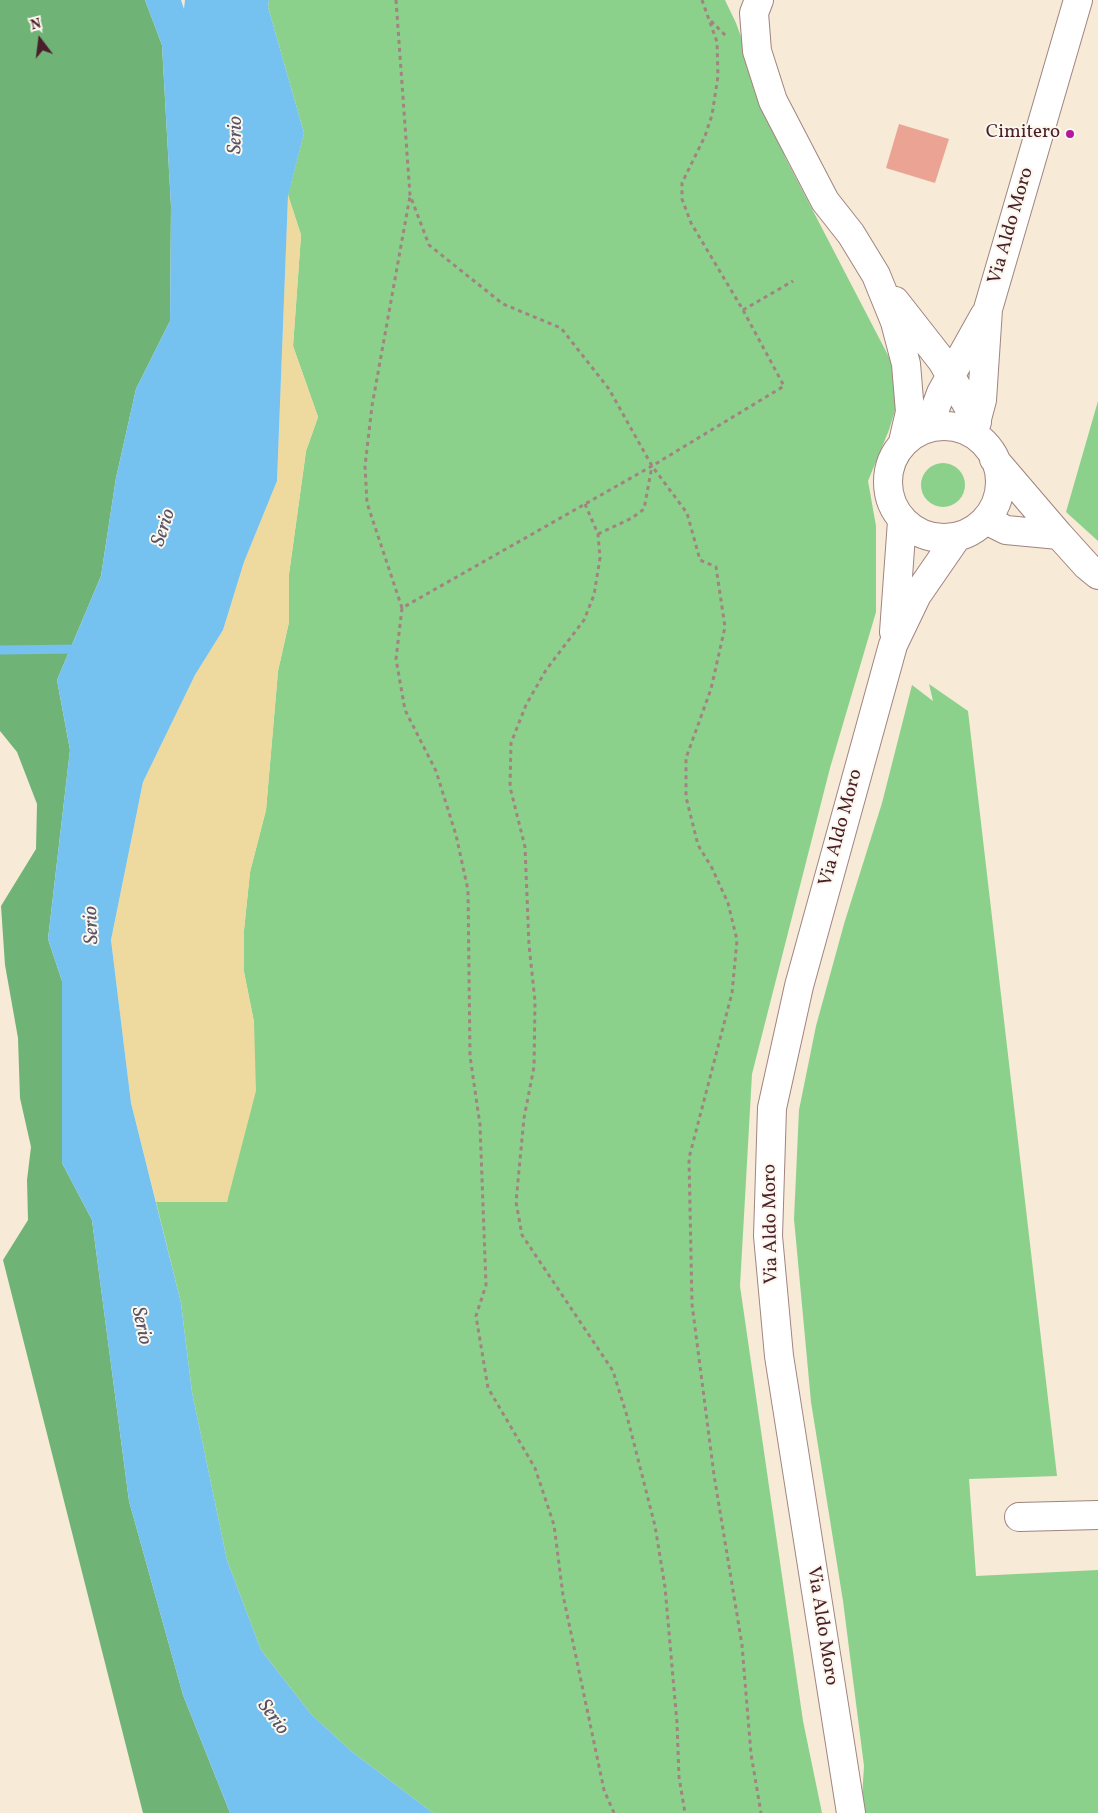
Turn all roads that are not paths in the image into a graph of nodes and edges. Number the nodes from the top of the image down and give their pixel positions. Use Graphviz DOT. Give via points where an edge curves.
graph roads {
  1 [pos="1078,0"];
  2 [pos="756,7"];
  3 [pos="876,276"];
  4 [pos="988,308"];
  5 [pos="946,368"];
  6 [pos="928,428"];
  7 [pos="979,434"];
  8 [pos="903,442"];
  9 [pos="986,520"];
  10 [pos="902,521"];
  11 [pos="1060,535"];
  12 [pos="957,537"];
  13 [pos="1098,575"];
  14 [pos="893,646"];
  15 [pos="1098,1515"];
  16 [pos="1019,1517"];
  17 [pos="851,1813"];
  1 -- 4 [label="street, Via Aldo Moro"];
  2 -- 3 [label="street" via="757,51 773,100 825,201 851,234"];
  3 -- 5 [label="street"];
  3 -- 8 [label="street" via="895,322 906,364 910,412"];
  4 -- 5 [label="street"];
  4 -- 7 [label="street"];
  5 -- 6 [label="street"];
  5 -- 7 [label="street"];
  6 -- 7 [label="street" via="951,425"];
  6 -- 8 [label="street"];
  7 -- 9 [label="street" via="999,471 998,497"];
  7 -- 11 [label="street" via="994,459"];
  8 -- 10 [label="street" via="889,468 889,496"];
  9 -- 11 [label="street" via="1006,530"];
  9 -- 12 [label="street, Via Aldo Moro"];
  10 -- 12 [label="street" via="927,536"];
  10 -- 14 [label="street, Via Aldo Moro"];
  11 -- 13 [label="street"];
  12 -- 14 [label="street, Via Aldo Moro" via="918,595"];
  14 -- 17 [label="street, Via Aldo Moro" via="799,986 772,1108 768,1236 779,1356"];
  15 -- 16 [label="street"];
}
